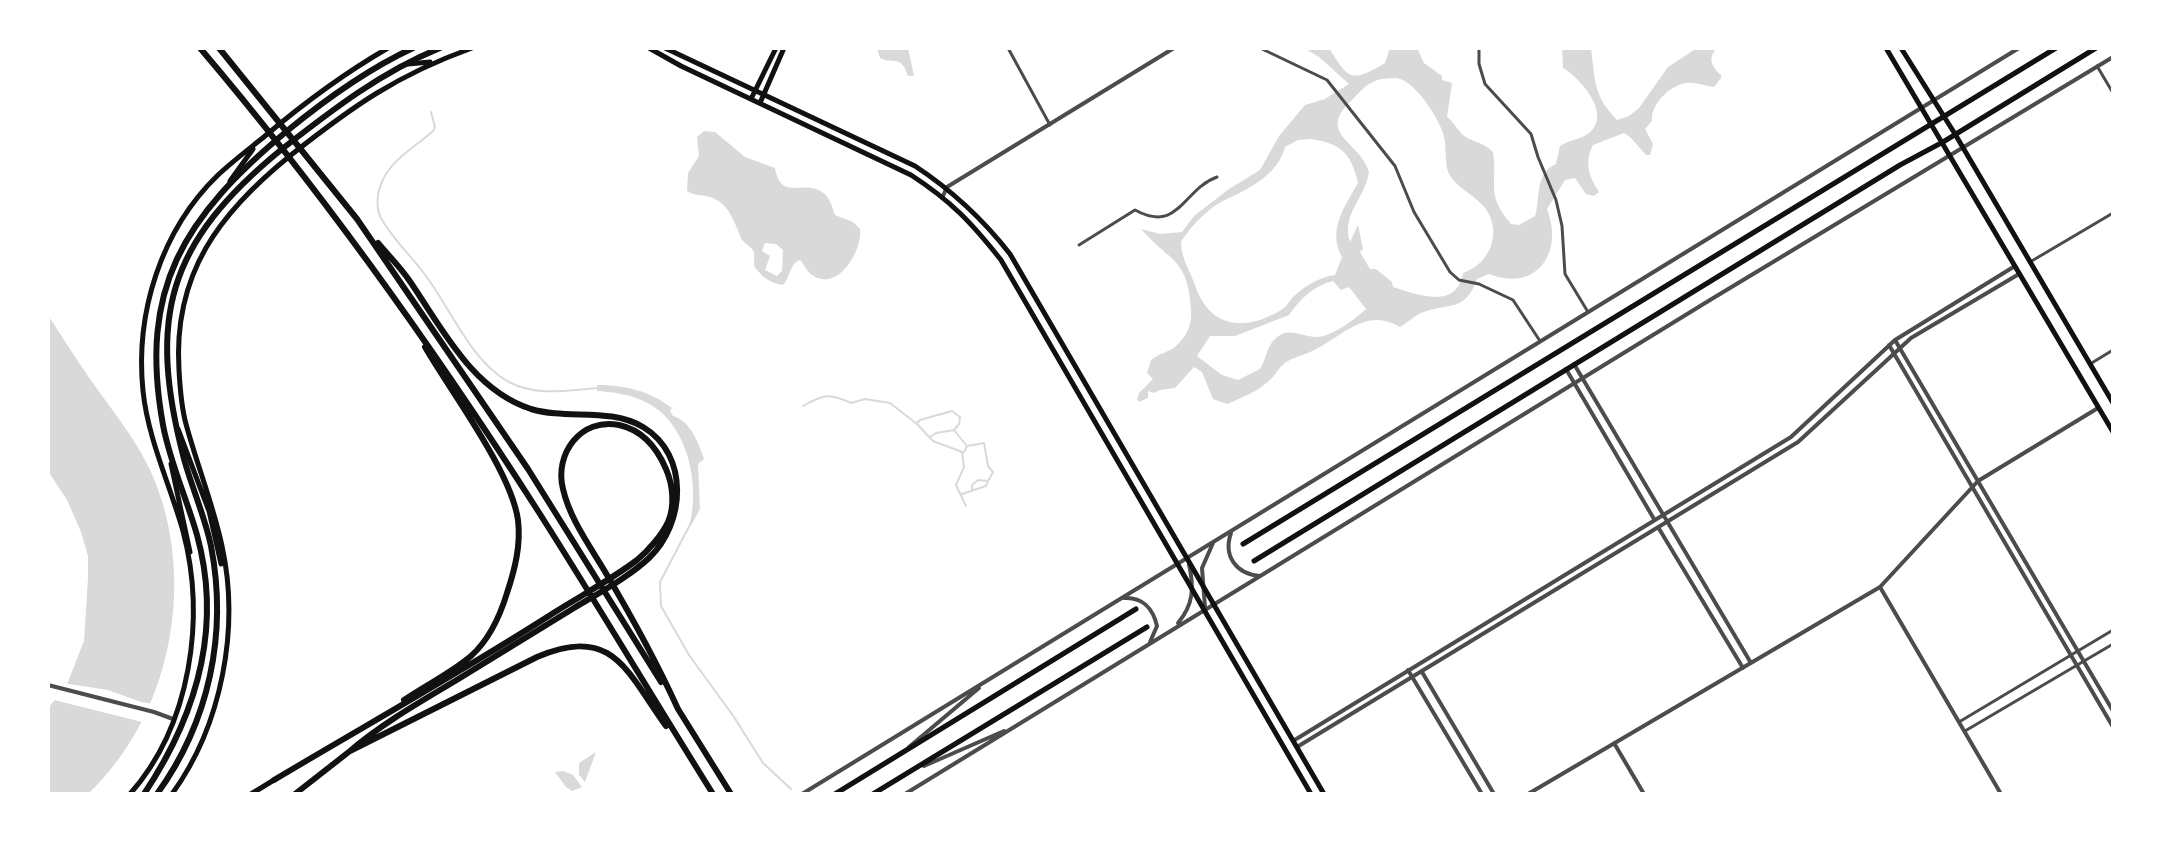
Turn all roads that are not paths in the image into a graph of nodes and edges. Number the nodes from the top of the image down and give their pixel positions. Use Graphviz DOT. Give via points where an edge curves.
graph roads {
  1 [pos="200,48"];
  2 [pos="219,48"];
  3 [pos="388,48"];
  4 [pos="413,48"];
  5 [pos="440,48"];
  6 [pos="472,48"];
  7 [pos="649,48"];
  8 [pos="665,48"];
  9 [pos="776,48"];
  10 [pos="784,48"];
  11 [pos="1008,48"];
  12 [pos="1174,48"];
  13 [pos="1260,48"];
  14 [pos="1479,48"];
  15 [pos="1886,48"];
  16 [pos="1901,48"];
  17 [pos="2019,48"];
  18 [pos="2056,48"];
  19 [pos="2096,48"];
  20 [pos="2113,57"];
  21 [pos="435,61"];
  22 [pos="403,64"];
  23 [pos="2097,66"];
  24 [pos="755,91"];
  25 [pos="2113,93"];
  26 [pos="763,95"];
  27 [pos="751,99"];
  28 [pos="1934,100"];
  29 [pos="760,103"];
  30 [pos="1923,107"];
  31 [pos="1944,116"];
  32 [pos="1932,124"];
  33 [pos="1050,125"];
  34 [pos="1955,134"];
  35 [pos="258,141"];
  36 [pos="1943,142"];
  37 [pos="1963,148"];
  38 [pos="1951,156"];
  39 [pos="1217,177"];
  40 [pos="230,181"];
  41 [pos="947,187"];
  42 [pos="943,196"];
  43 [pos="2113,213"];
  44 [pos="357,219"];
  45 [pos="1079,245"];
  46 [pos="2030,262"];
  47 [pos="2015,266"];
  48 [pos="2020,273"];
  49 [pos="403,309"];
  50 [pos="1588,312"];
  51 [pos="1895,340"];
  52 [pos="1540,341"];
  53 [pos="1889,345"];
  54 [pos="1900,348"];
  55 [pos="2113,350"];
  56 [pos="1894,354"];
  57 [pos="1574,364"];
  58 [pos="2090,364"];
  59 [pos="1566,369"];
  60 [pos="1583,378"];
  61 [pos="1574,383"];
  62 [pos="2113,403"];
  63 [pos="2099,408"];
  64 [pos="176,424"];
  65 [pos="164,428"];
  66 [pos="2113,432"];
  67 [pos="1978,481"];
  68 [pos="1973,488"];
  69 [pos="1663,514"];
  70 [pos="1654,520"];
  71 [pos="1667,522"];
  72 [pos="1658,527"];
  73 [pos="1232,530"];
  74 [pos="1214,541"];
  75 [pos="1243,544"];
  76 [pos="1187,558"];
  77 [pos="1254,561"];
  78 [pos="1179,563"];
  79 [pos="191,569"];
  80 [pos="1260,576"];
  81 [pos="1202,583"];
  82 [pos="1880,587"];
  83 [pos="227,588"];
  84 [pos="1193,589"];
  85 [pos="1122,598"];
  86 [pos="1214,604"];
  87 [pos="1136,609"];
  88 [pos="1205,610"];
  89 [pos="1147,627"];
  90 [pos="1174,627"];
  91 [pos="2113,630"];
  92 [pos="1149,644"];
  93 [pos="2113,644"];
  94 [pos="2078,651"];
  95 [pos="2071,655"];
  96 [pos="2084,662"];
  97 [pos="1751,663"];
  98 [pos="1418,664"];
  99 [pos="2077,666"];
  100 [pos="1743,668"];
  101 [pos="1408,670"];
  102 [pos="1422,672"];
  103 [pos="1412,677"];
  104 [pos="990,679"];
  105 [pos="48,686"];
  106 [pos="678,709"];
  107 [pos="2113,711"];
  108 [pos="382,715"];
  109 [pos="173,719"];
  110 [pos="1959,722"];
  111 [pos="1017,725"];
  112 [pos="2113,727"];
  113 [pos="1965,731"];
  114 [pos="1293,741"];
  115 [pos="1614,743"];
  116 [pos="1297,747"];
  117 [pos="350,751"];
  118 [pos="900,754"];
  119 [pos="694,765"];
  120 [pos="910,771"];
  121 [pos="274,780"];
  122 [pos="174,792"];
  123 [pos="130,794"];
  124 [pos="144,794"];
  125 [pos="157,794"];
  126 [pos="251,794"];
  127 [pos="295,794"];
  128 [pos="713,794"];
  129 [pos="731,794"];
  130 [pos="802,794"];
  131 [pos="835,794"];
  132 [pos="873,794"];
  133 [pos="905,794"];
  134 [pos="1311,794"];
  135 [pos="1324,794"];
  136 [pos="1482,794"];
  137 [pos="1494,794"];
  138 [pos="1528,794"];
  139 [pos="1644,794"];
  140 [pos="2001,794"];
  1 -- 49 [label="highway"];
  2 -- 44 [label="highway"];
  3 -- 35 [label="main road" via="327,85"];
  4 -- 40 [label="highway" via="338,92"];
  5 -- 22 [label="highway"];
  6 -- 21 [label="main road"];
  7 -- 27 [label="main road"];
  8 -- 24 [label="main road"];
  9 -- 24 [label="main road"];
  10 -- 26 [label="main road"];
  11 -- 33 [label="street"];
  12 -- 33 [label="street"];
  13 -- 52 [label="street" via="1327,80 1395,166 1450,272 1513,300"];
  14 -- 50 [label="street" via="1485,84 1531,134 1556,200 1565,274"];
  15 -- 30 [label="main road"];
  16 -- 28 [label="main road"];
  17 -- 28 [label="street"];
  18 -- 31 [label="main road"];
  19 -- 34 [label="main road"];
  20 -- 23 [label="street"];
  21 -- 22 [label="main road"];
  21 -- 83 [label="main road" via="350,109 263,178 226,216 190,276 181,308 180,390 214,511"];
  22 -- 64 [label="highway" via="345,100 257,170 195,243 170,304 166,335"];
  23 -- 25 [label="street"];
  23 -- 37 [label="street"];
  24 -- 26 [label="main road"];
  24 -- 27 [label="main road"];
  26 -- 29 [label="main road"];
  26 -- 41 [label="main road" via="915,166"];
  27 -- 29 [label="main road"];
  28 -- 30 [label="street"];
  28 -- 31 [label="main road"];
  29 -- 42 [label="main road" via="911,175"];
  30 -- 32 [label="main road"];
  30 -- 50 [label="street"];
  31 -- 32 [label="main road"];
  31 -- 34 [label="main road"];
  32 -- 36 [label="main road"];
  32 -- 75 [label="main road"];
  33 -- 41 [label="street"];
  34 -- 36 [label="main road"];
  34 -- 37 [label="main road"];
  35 -- 40 [label="main road"];
  35 -- 79 [label="main road" via="218,176 184,217 162,258 144,325 146,413"];
  36 -- 38 [label="main road"];
  36 -- 57 [label="main road"];
  37 -- 38 [label="street"];
  37 -- 46 [label="main road"];
  38 -- 47 [label="main road"];
  38 -- 60 [label="street"];
  39 -- 45 [label="street" via="1164,217 1135,210"];
  40 -- 65 [label="highway" via="186,240 163,295 156,365"];
  41 -- 42 [label="street"];
  41 -- 76 [label="main road" via="1010,254"];
  42 -- 78 [label="main road" via="1001,260"];
  43 -- 46 [label="street"];
  44 -- 106 [label="highway" via="528,469"];
  44 -- 117 [label="highway" via="407,277 467,363 499,393 549,413 627,419 645,428 671,460 677,505 664,541 639,566 394,718"];
  46 -- 58 [label="main road"];
  47 -- 48 [label="main road"];
  47 -- 51 [label="street"];
  48 -- 54 [label="street"];
  48 -- 63 [label="main road"];
  49 -- 108 [label="highway" via="513,501 518,540 495,625 470,656"];
  49 -- 119 [label="highway" via="538,511"];
  50 -- 52 [label="street"];
  51 -- 53 [label="street"];
  51 -- 54 [label="street"];
  52 -- 73 [label="street"];
  53 -- 56 [label="street"];
  53 -- 69 [label="street" via="1798,432"];
  54 -- 56 [label="street"];
  54 -- 67 [label="street"];
  55 -- 58 [label="street"];
  56 -- 68 [label="street"];
  56 -- 71 [label="street" via="1798,442"];
  57 -- 59 [label="main road"];
  57 -- 60 [label="street"];
  58 -- 62 [label="main road"];
  59 -- 61 [label="street"];
  59 -- 77 [label="main road"];
  60 -- 61 [label="street"];
  60 -- 69 [label="street"];
  61 -- 70 [label="street"];
  61 -- 80 [label="street"];
  63 -- 66 [label="main road"];
  63 -- 67 [label="street"];
  64 -- 83 [label="main road" via="209,511"];
  64 -- 125 [label="highway" via="210,545 218,623 205,702 191,738"];
  65 -- 79 [label="main road"];
  65 -- 124 [label="highway" via="199,540 206,621 198,682 185,721"];
  67 -- 68 [label="street"];
  67 -- 94 [label="street"];
  68 -- 82 [label="street"];
  68 -- 95 [label="street"];
  69 -- 70 [label="street"];
  69 -- 71 [label="street"];
  70 -- 72 [label="street"];
  70 -- 98 [label="street"];
  71 -- 72 [label="street"];
  71 -- 97 [label="street"];
  72 -- 100 [label="street"];
  72 -- 102 [label="street"];
  73 -- 74 [label="street"];
  73 -- 80 [label="street" via="1228,547 1233,562 1243,573"];
  74 -- 76 [label="street"];
  74 -- 81 [label="street" via="1202,568"];
  76 -- 78 [label="street"];
  76 -- 81 [label="main road"];
  76 -- 84 [label="street"];
  78 -- 84 [label="main road"];
  78 -- 85 [label="street"];
  79 -- 109 [label="main road" via="190,662"];
  80 -- 86 [label="street"];
  81 -- 86 [label="main road"];
  81 -- 88 [label="street"];
  82 -- 97 [label="street"];
  82 -- 110 [label="street"];
  83 -- 122 [label="main road" via="228,628 219,685 198,748"];
  84 -- 88 [label="main road"];
  84 -- 90 [label="street" via="1189,609"];
  85 -- 92 [label="street" via="1143,602 1155,617"];
  85 -- 104 [label="street"];
  86 -- 88 [label="street"];
  86 -- 114 [label="main road"];
  87 -- 118 [label="main road"];
  88 -- 90 [label="street"];
  88 -- 134 [label="main road"];
  89 -- 120 [label="main road"];
  90 -- 92 [label="street"];
  91 -- 94 [label="street"];
  92 -- 111 [label="street"];
  93 -- 96 [label="street"];
  94 -- 95 [label="street"];
  94 -- 96 [label="street"];
  95 -- 99 [label="street"];
  95 -- 110 [label="street"];
  96 -- 99 [label="street"];
  96 -- 107 [label="street"];
  97 -- 100 [label="street"];
  98 -- 101 [label="street"];
  98 -- 102 [label="street"];
  99 -- 112 [label="street"];
  99 -- 113 [label="street"];
  100 -- 115 [label="street"];
  101 -- 103 [label="street"];
  101 -- 114 [label="street"];
  102 -- 103 [label="street"];
  102 -- 137 [label="street"];
  103 -- 116 [label="street"];
  103 -- 136 [label="street"];
  104 -- 118 [label="street"];
  104 -- 130 [label="street"];
  105 -- 109 [label="street"];
  106 -- 108 [label="highway" via="649,647 576,521 563,489 562,465 570,444 577,435 604,424 630,428 646,438 669,475 668,522 651,545 639,558 495,650"];
  106 -- 129 [label="highway"];
  108 -- 121 [label="highway"];
  109 -- 123 [label="main road" via="156,757"];
  110 -- 113 [label="street"];
  111 -- 120 [label="street"];
  111 -- 133 [label="street"];
  113 -- 140 [label="street"];
  114 -- 116 [label="main road"];
  115 -- 138 [label="street"];
  115 -- 139 [label="street"];
  116 -- 135 [label="main road"];
  117 -- 119 [label="highway" via="537,657 574,645 602,649 627,671"];
  117 -- 127 [label="highway"];
  118 -- 131 [label="main road"];
  119 -- 128 [label="highway"];
  120 -- 132 [label="main road"];
  121 -- 126 [label="main road"];
}
